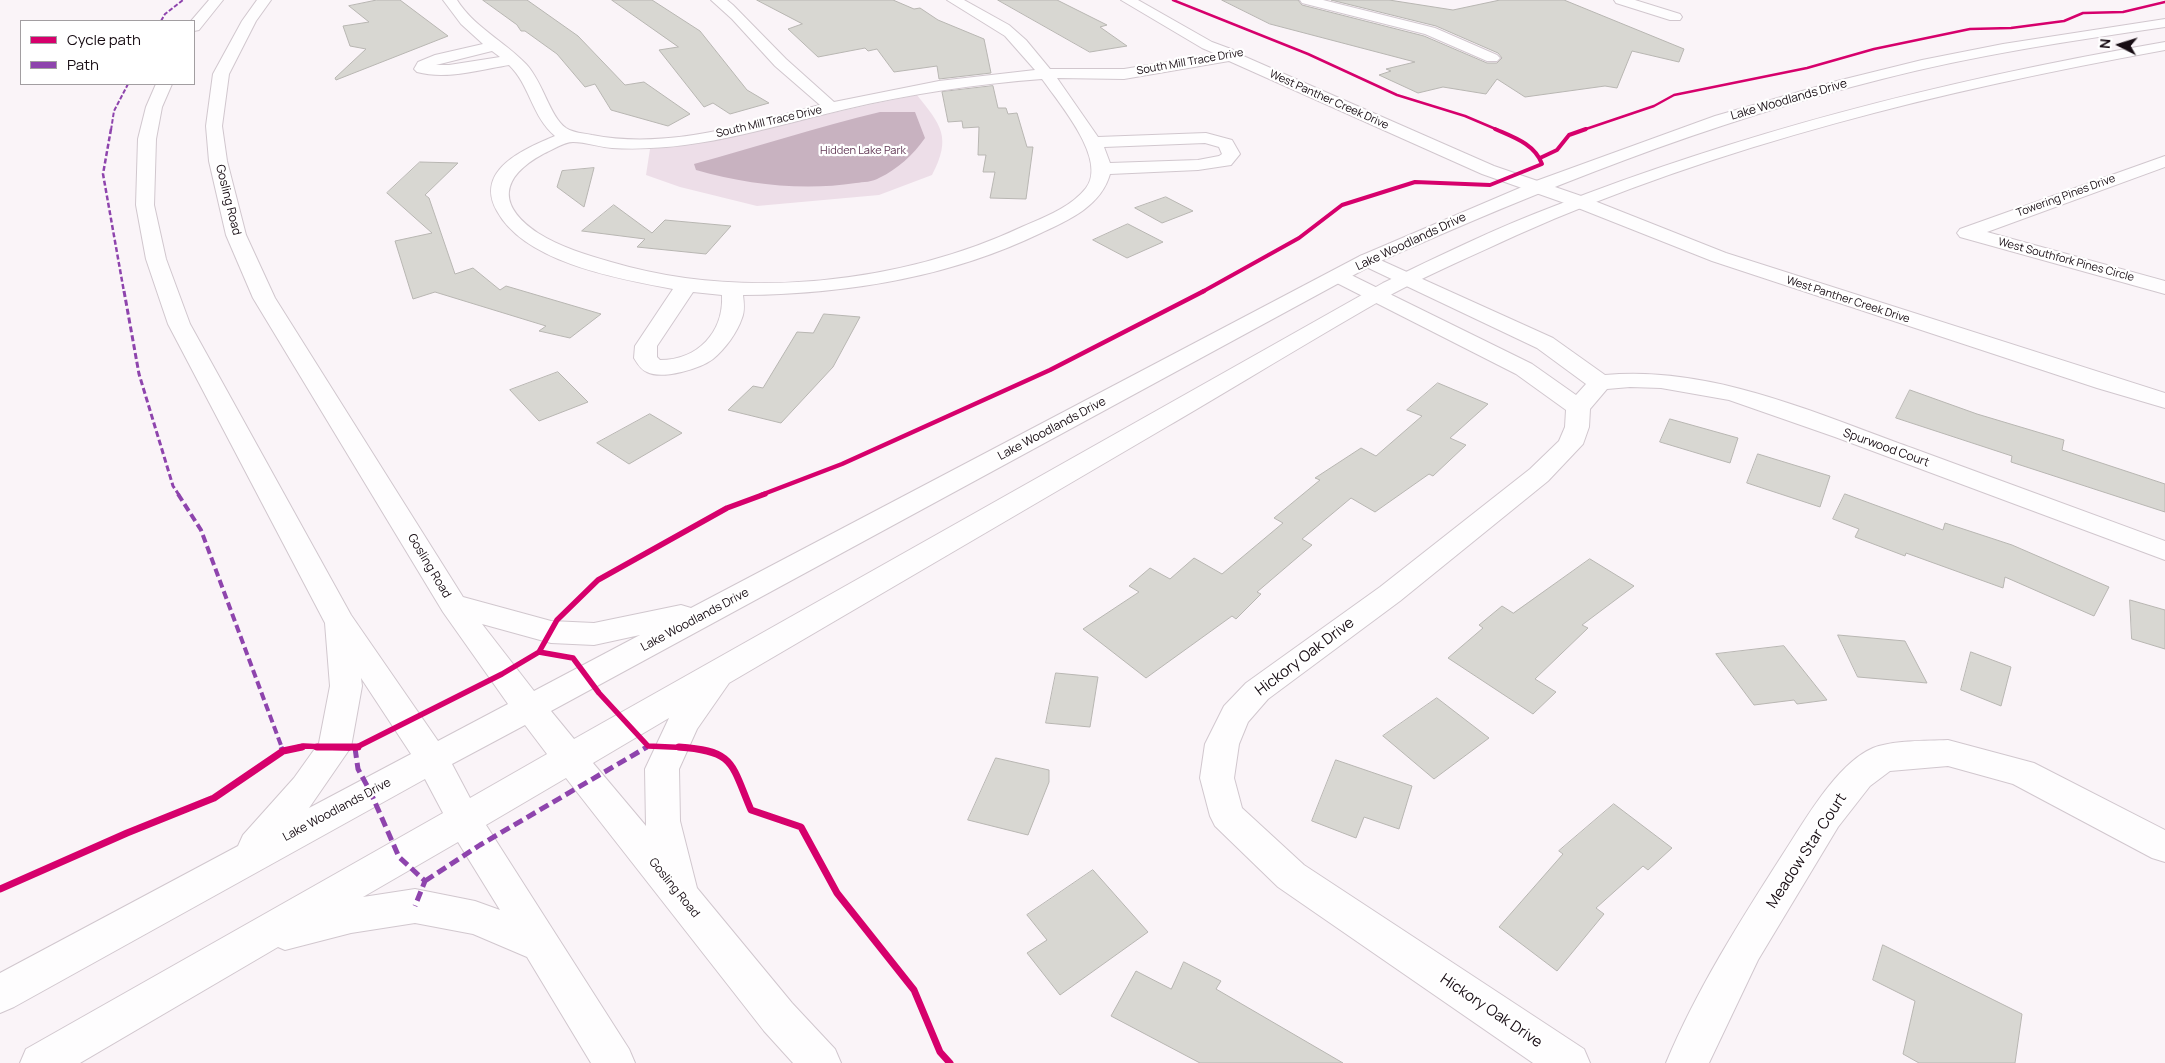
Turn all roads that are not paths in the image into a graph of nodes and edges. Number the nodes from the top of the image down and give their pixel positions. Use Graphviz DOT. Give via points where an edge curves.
graph roads {
  1 [pos="216,0"];
  2 [pos="264,0"];
  3 [pos="450,0"];
  4 [pos="718,0"];
  5 [pos="954,0"];
  6 [pos="1128,0"];
  7 [pos="1140,0"];
  8 [pos="1307,0"];
  9 [pos="1621,0"];
  10 [pos="1675,17"];
  11 [pos="2165,23"];
  12 [pos="195,26"];
  13 [pos="1233,39"];
  14 [pos="1207,45"];
  15 [pos="494,46"];
  16 [pos="2165,46"];
  17 [pos="1189,49"];
  18 [pos="1256,50"];
  19 [pos="1161,54"];
  20 [pos="1230,56"];
  21 [pos="1492,58"];
  22 [pos="511,60"];
  23 [pos="1056,74"];
  24 [pos="164,85"];
  25 [pos="830,108"];
  26 [pos="568,136"];
  27 [pos="1094,142"];
  28 [pos="2160,167"];
  29 [pos="1103,169"];
  30 [pos="1536,187"];
  31 [pos="1580,202"];
  32 [pos="1967,233"];
  33 [pos="1367,260"];
  34 [pos="1338,276"];
  35 [pos="1407,279"];
  36 [pos="686,286"];
  37 [pos="2165,288"];
  38 [pos="732,289"];
  39 [pos="1378,295"];
  40 [pos="1600,383"];
  41 [pos="2165,401"];
  42 [pos="1578,408"];
  43 [pos="2165,551"];
  44 [pos="453,605"];
  45 [pos="717,608"];
  46 [pos="339,621"];
  47 [pos="722,670"];
  48 [pos="528,709"];
  49 [pos="570,757"];
  50 [pos="432,759"];
  51 [pos="464,820"];
  52 [pos="2165,848"];
  53 [pos="245,859"];
  54 [pos="681,896"];
  55 [pos="250,942"];
  56 [pos="540,944"];
  57 [pos="0,994"];
  58 [pos="41,1063"];
  59 [pos="614,1063"];
  60 [pos="820,1063"];
  61 [pos="1569,1063"];
  62 [pos="1687,1063"];
  1 -- 12 [label="street"];
  2 -- 44 [label="street, Gosling Road" via="221,74 214,126 218,161 236,235 264,298"];
  3 -- 15 [label="street" via="455,9"];
  4 -- 25 [label="street"];
  5 -- 23 [label="street" via="1010,33"];
  6 -- 14 [label="street, West Panther Creek Drive"];
  7 -- 13 [label="street, West Panther Creek Drive"];
  8 -- 21 [label="street" via="1430,31"];
  9 -- 10 [label="street"];
  11 -- 30 [label="street, Lake Woodlands Drive" via="1943,61 1844,83 1719,120"];
  13 -- 14 [label="street, South Mill Trace Drive"];
  13 -- 18 [label="street, West Panther Creek Drive"];
  14 -- 17 [label="street, South Mill Trace Drive"];
  14 -- 20 [label="street, West Panther Creek Drive"];
  15 -- 22 [label="street"];
  15 -- 22 [label="street" via="440,58 423,66 422,70 449,70"];
  16 -- 31 [label="street" via="2085,59 1893,102 1773,135"];
  18 -- 20 [label="street, South Mill Trace Drive"];
  18 -- 30 [label="street, West Panther Creek Drive" via="1525,170"];
  19 -- 23 [label="street, South Mill Trace Drive"];
  20 -- 23 [label="street, South Mill Trace Drive" via="1123,74"];
  20 -- 30 [label="street, West Panther Creek Drive" via="1488,170"];
  22 -- 26 [label="street" via="530,79 546,117"];
  23 -- 25 [label="street, South Mill Trace Drive" via="940,86"];
  23 -- 27 [label="street" via="1064,102"];
  24 -- 46 [label="street" via="154,107 147,139 145,205 156,258 180,324"];
  25 -- 26 [label="street, South Mill Trace Drive" via="746,129 674,142 607,142"];
  26 -- 36 [label="street" via="538,150 508,170 499,189 500,201 515,224 532,238 573,256"];
  27 -- 29 [label="street"];
  27 -- 29 [label="street" via="1206,138 1226,144 1230,154 1224,161 1198,165"];
  28 -- 32 [label="street, Towering Pines Drive"];
  29 -- 38 [label="street" via="1095,190 1078,206 1027,234 966,258 849,281"];
  30 -- 31 [label="street, West Panther Creek Drive"];
  30 -- 33 [label="street, Lake Woodlands Drive"];
  31 -- 35 [label="street"];
  31 -- 41 [label="street, West Panther Creek Drive" via="1718,257 1797,284"];
  32 -- 37 [label="street, West Southfork Pines Circle"];
  33 -- 34 [label="street, Lake Woodlands Drive"];
  33 -- 35 [label="street"];
  34 -- 39 [label="street"];
  34 -- 45 [label="street, Lake Woodlands Drive"];
  35 -- 39 [label="street"];
  35 -- 40 [label="street" via="1545,343"];
  36 -- 38 [label="street"];
  36 -- 38 [label="street" via="646,346 645,358 654,367 673,368 703,356 721,338 732,317"];
  39 -- 42 [label="street" via="1524,368"];
  39 -- 47 [label="street"];
  40 -- 42 [label="street"];
  40 -- 43 [label="street, Spurwood Court" via="1661,381 1734,394"];
  42 -- 61 [label="street, Hickory Oak Drive" via="1578,427 1570,444 1539,475 1390,594 1257,691 1235,716 1222,744 1217,778 1227,816 1291,876"];
  44 -- 45 [label="street" via="551,632 594,634"];
  44 -- 48 [label="street, Gosling Road"];
  45 -- 48 [label="street, Lake Woodlands Drive"];
  46 -- 50 [label="street"];
  46 -- 53 [label="street" via="346,686 334,747 306,788"];
  47 -- 49 [label="street"];
  47 -- 54 [label="street" via="683,723 662,769 662,822"];
  48 -- 49 [label="street, Gosling Road"];
  48 -- 50 [label="street, Lake Woodlands Drive"];
  49 -- 51 [label="street"];
  49 -- 54 [label="street, Gosling Road"];
  50 -- 51 [label="street"];
  50 -- 53 [label="street, Lake Woodlands Drive"];
  51 -- 55 [label="street"];
  51 -- 56 [label="street"];
  52 -- 62 [label="street, Meadow Star Court" via="2022,773 1948,753 1883,758 1858,776 1826,817 1744,948"];
  53 -- 57 [label="street, Lake Woodlands Drive"];
  54 -- 60 [label="street, Gosling Road" via="778,1017"];
  55 -- 56 [label="street" via="351,916 414,906 475,918"];
  55 -- 58 [label="street"];
  56 -- 59 [label="street"];
}
